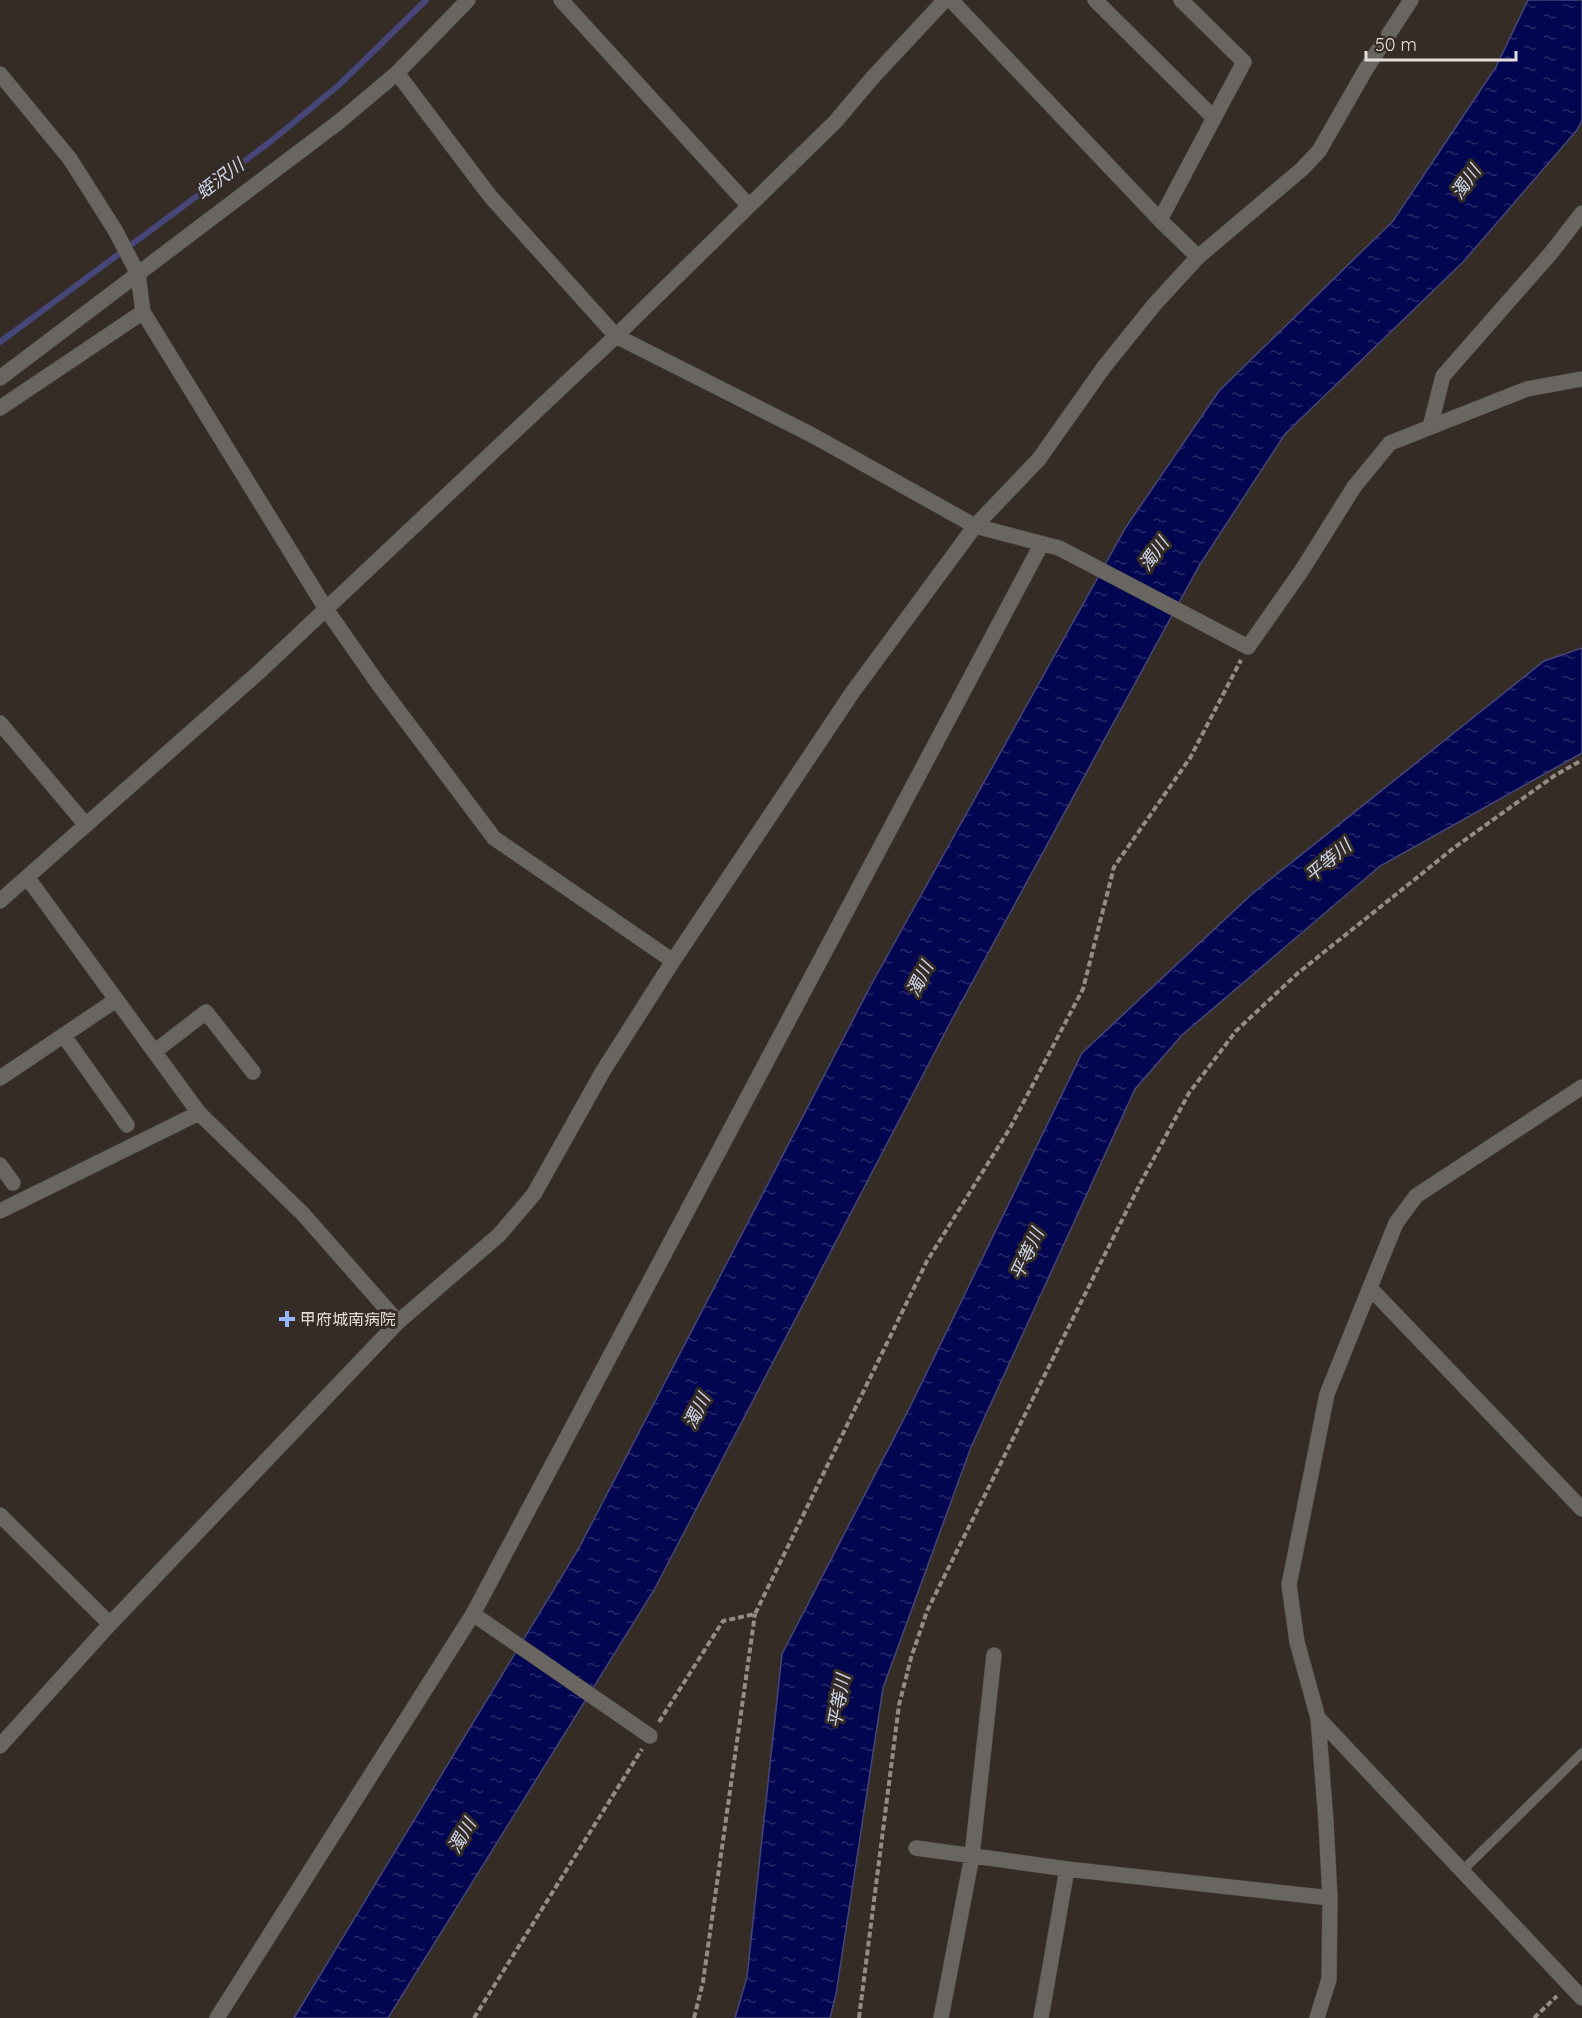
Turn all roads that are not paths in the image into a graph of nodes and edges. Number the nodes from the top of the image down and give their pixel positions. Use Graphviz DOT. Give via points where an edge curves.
graph roads {
  1 [pos="468,0"];
  2 [pos="561,0"];
  3 [pos="945,0"];
  4 [pos="951,0"];
  5 [pos="1095,0"];
  6 [pos="1181,0"];
  7 [pos="1411,0"];
  8 [pos="397,73"];
  9 [pos="0,74"];
  10 [pos="1214,118"];
  11 [pos="749,206"];
  12 [pos="1582,213"];
  13 [pos="1160,220"];
  14 [pos="1198,256"];
  15 [pos="134,268"];
  16 [pos="144,312"];
  17 [pos="616,336"];
  18 [pos="0,378"];
  19 [pos="1582,379"];
  20 [pos="0,408"];
  21 [pos="1430,428"];
  22 [pos="975,526"];
  23 [pos="1041,545"];
  24 [pos="326,609"];
  25 [pos="0,723"];
  26 [pos="86,825"];
  27 [pos="27,878"];
  28 [pos="0,901"];
  29 [pos="673,961"];
  30 [pos="116,1000"];
  31 [pos="64,1036"];
  32 [pos="154,1052"];
  33 [pos="253,1072"];
  34 [pos="0,1078"];
  35 [pos="1582,1087"];
  36 [pos="199,1113"];
  37 [pos="127,1125"];
  38 [pos="0,1165"];
  39 [pos="13,1183"];
  40 [pos="0,1211"];
  41 [pos="1370,1288"];
  42 [pos="398,1322"];
  43 [pos="1582,1509"];
  44 [pos="0,1515"];
  45 [pos="473,1614"];
  46 [pos="110,1624"];
  47 [pos="994,1655"];
  48 [pos="1318,1718"];
  49 [pos="650,1736"];
  50 [pos="0,1746"];
  51 [pos="1582,1753"];
  52 [pos="916,1848"];
  53 [pos="972,1856"];
  54 [pos="1067,1869"];
  55 [pos="1462,1871"];
  56 [pos="1330,1898"];
  57 [pos="1582,1998"];
  58 [pos="217,2018"];
  59 [pos="941,2018"];
  60 [pos="1041,2018"];
  61 [pos="1317,2018"];
  1 -- 8 [label="street"];
  2 -- 11 [label="street"];
  3 -- 11 [label="street" via="835,122"];
  4 -- 13 [label="street"];
  5 -- 10 [label="street"];
  6 -- 10 [label="street" via="1244,62"];
  7 -- 14 [label="street" via="1318,151 1302,169"];
  8 -- 15 [label="street" via="303,149"];
  8 -- 17 [label="street" via="490,196"];
  9 -- 15 [label="street" via="70,159"];
  10 -- 13 [label="street"];
  11 -- 17 [label="street"];
  12 -- 21 [label="street" via="1443,376"];
  13 -- 14 [label="street"];
  14 -- 22 [label="street" via="1104,367 1039,459"];
  15 -- 16 [label="street"];
  15 -- 18 [label="street"];
  16 -- 20 [label="street"];
  16 -- 24 [label="street"];
  17 -- 22 [label="street" via="812,435"];
  17 -- 24 [label="street"];
  19 -- 21 [label="street" via="1527,389"];
  21 -- 23 [label="street" via="1390,443 1354,487 1248,646 1059,548"];
  22 -- 23 [label="street"];
  22 -- 29 [label="street" via="852,693"];
  23 -- 45 [label="street"];
  24 -- 26 [label="street"];
  24 -- 29 [label="street" via="494,838"];
  25 -- 26 [label="street"];
  26 -- 27 [label="street"];
  27 -- 28 [label="street"];
  27 -- 30 [label="street"];
  29 -- 42 [label="street" via="603,1071 534,1194 499,1235"];
  30 -- 31 [label="street"];
  30 -- 32 [label="street"];
  31 -- 34 [label="street"];
  31 -- 37 [label="street"];
  32 -- 33 [label="street" via="206,1012"];
  32 -- 36 [label="street"];
  35 -- 41 [label="street" via="1416,1196 1396,1222"];
  36 -- 40 [label="street"];
  36 -- 42 [label="street" via="303,1214"];
  38 -- 39 [label="street"];
  41 -- 43 [label="street"];
  41 -- 48 [label="street" via="1327,1394 1289,1586 1297,1642"];
  42 -- 46 [label="street"];
  44 -- 46 [label="street"];
  45 -- 49 [label="street"];
  45 -- 58 [label="street"];
  46 -- 50 [label="street"];
  47 -- 53 [label="street"];
  48 -- 55 [label="street"];
  48 -- 56 [label="street"];
  51 -- 55 [label="lane"];
  52 -- 53 [label="street"];
  53 -- 54 [label="street"];
  53 -- 59 [label="street"];
  54 -- 56 [label="street"];
  54 -- 60 [label="street"];
  55 -- 57 [label="street"];
  56 -- 61 [label="street" via="1329,1979"];
}
